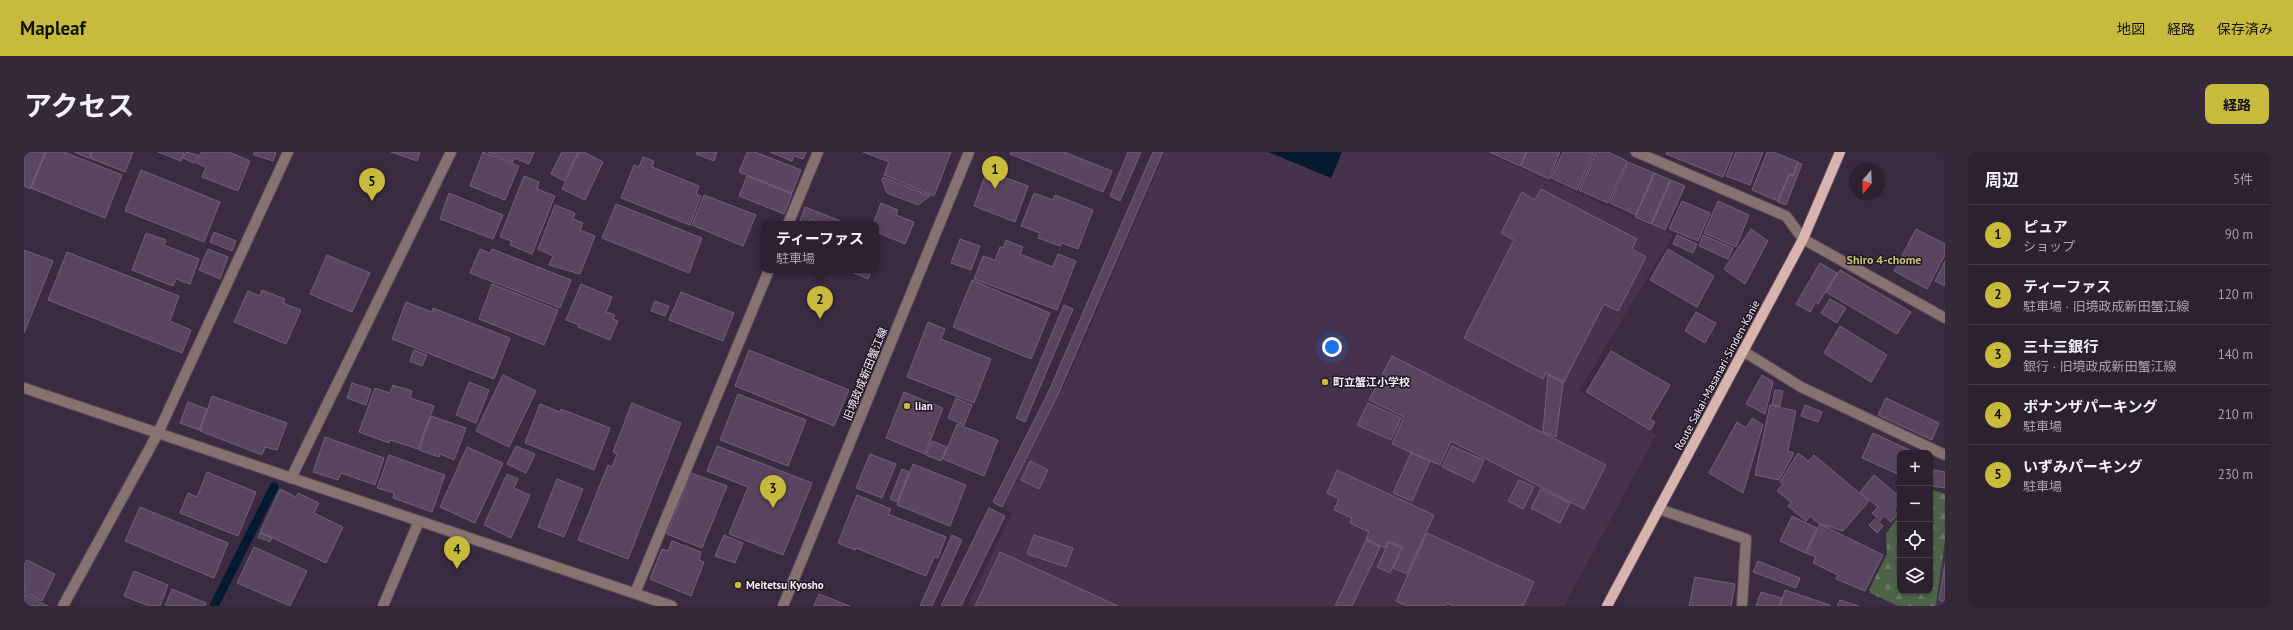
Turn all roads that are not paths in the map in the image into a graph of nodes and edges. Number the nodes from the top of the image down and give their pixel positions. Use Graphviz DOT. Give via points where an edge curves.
graph roads {
  1 [pos="288,152"];
  2 [pos="451,152"];
  3 [pos="818,152"];
  4 [pos="970,152"];
  5 [pos="1636,152"];
  6 [pos="1840,152"];
  7 [pos="789,221"];
  8 [pos="1803,239"];
  9 [pos="768,273"];
  10 [pos="1945,318"];
  11 [pos="1743,351"];
  12 [pos="24,388"];
  13 [pos="158,433"];
  14 [pos="1945,455"];
  15 [pos="291,478"];
  16 [pos="1659,509"];
  17 [pos="419,521"];
  18 [pos="635,593"];
  19 [pos="63,606"];
  20 [pos="383,606"];
  21 [pos="672,606"];
  22 [pos="783,606"];
  23 [pos="1607,606"];
  24 [pos="1742,606"];
  1 -- 13 [label="street"];
  2 -- 15 [label="street"];
  3 -- 7 [label="street"];
  4 -- 22 [label="street, 旧境政成新田蟹江線"];
  5 -- 8 [label="street" via="1786,216"];
  6 -- 8 [label="main road, Route Sakai-Masanari-Sinden-Kanie"];
  8 -- 10 [label="street"];
  8 -- 11 [label="main road, Route Sakai-Masanari-Sinden-Kanie"];
  9 -- 18 [label="street"];
  11 -- 14 [label="street" via="1801,387"];
  11 -- 16 [label="main road, Route Sakai-Masanari-Sinden-Kanie"];
  12 -- 13 [label="street"];
  13 -- 15 [label="street"];
  13 -- 19 [label="street"];
  15 -- 17 [label="street"];
  16 -- 23 [label="main road, Route Sakai-Masanari-Sinden-Kanie"];
  16 -- 24 [label="street" via="1746,538"];
  17 -- 18 [label="street"];
  17 -- 20 [label="street"];
  18 -- 21 [label="street"];
}
